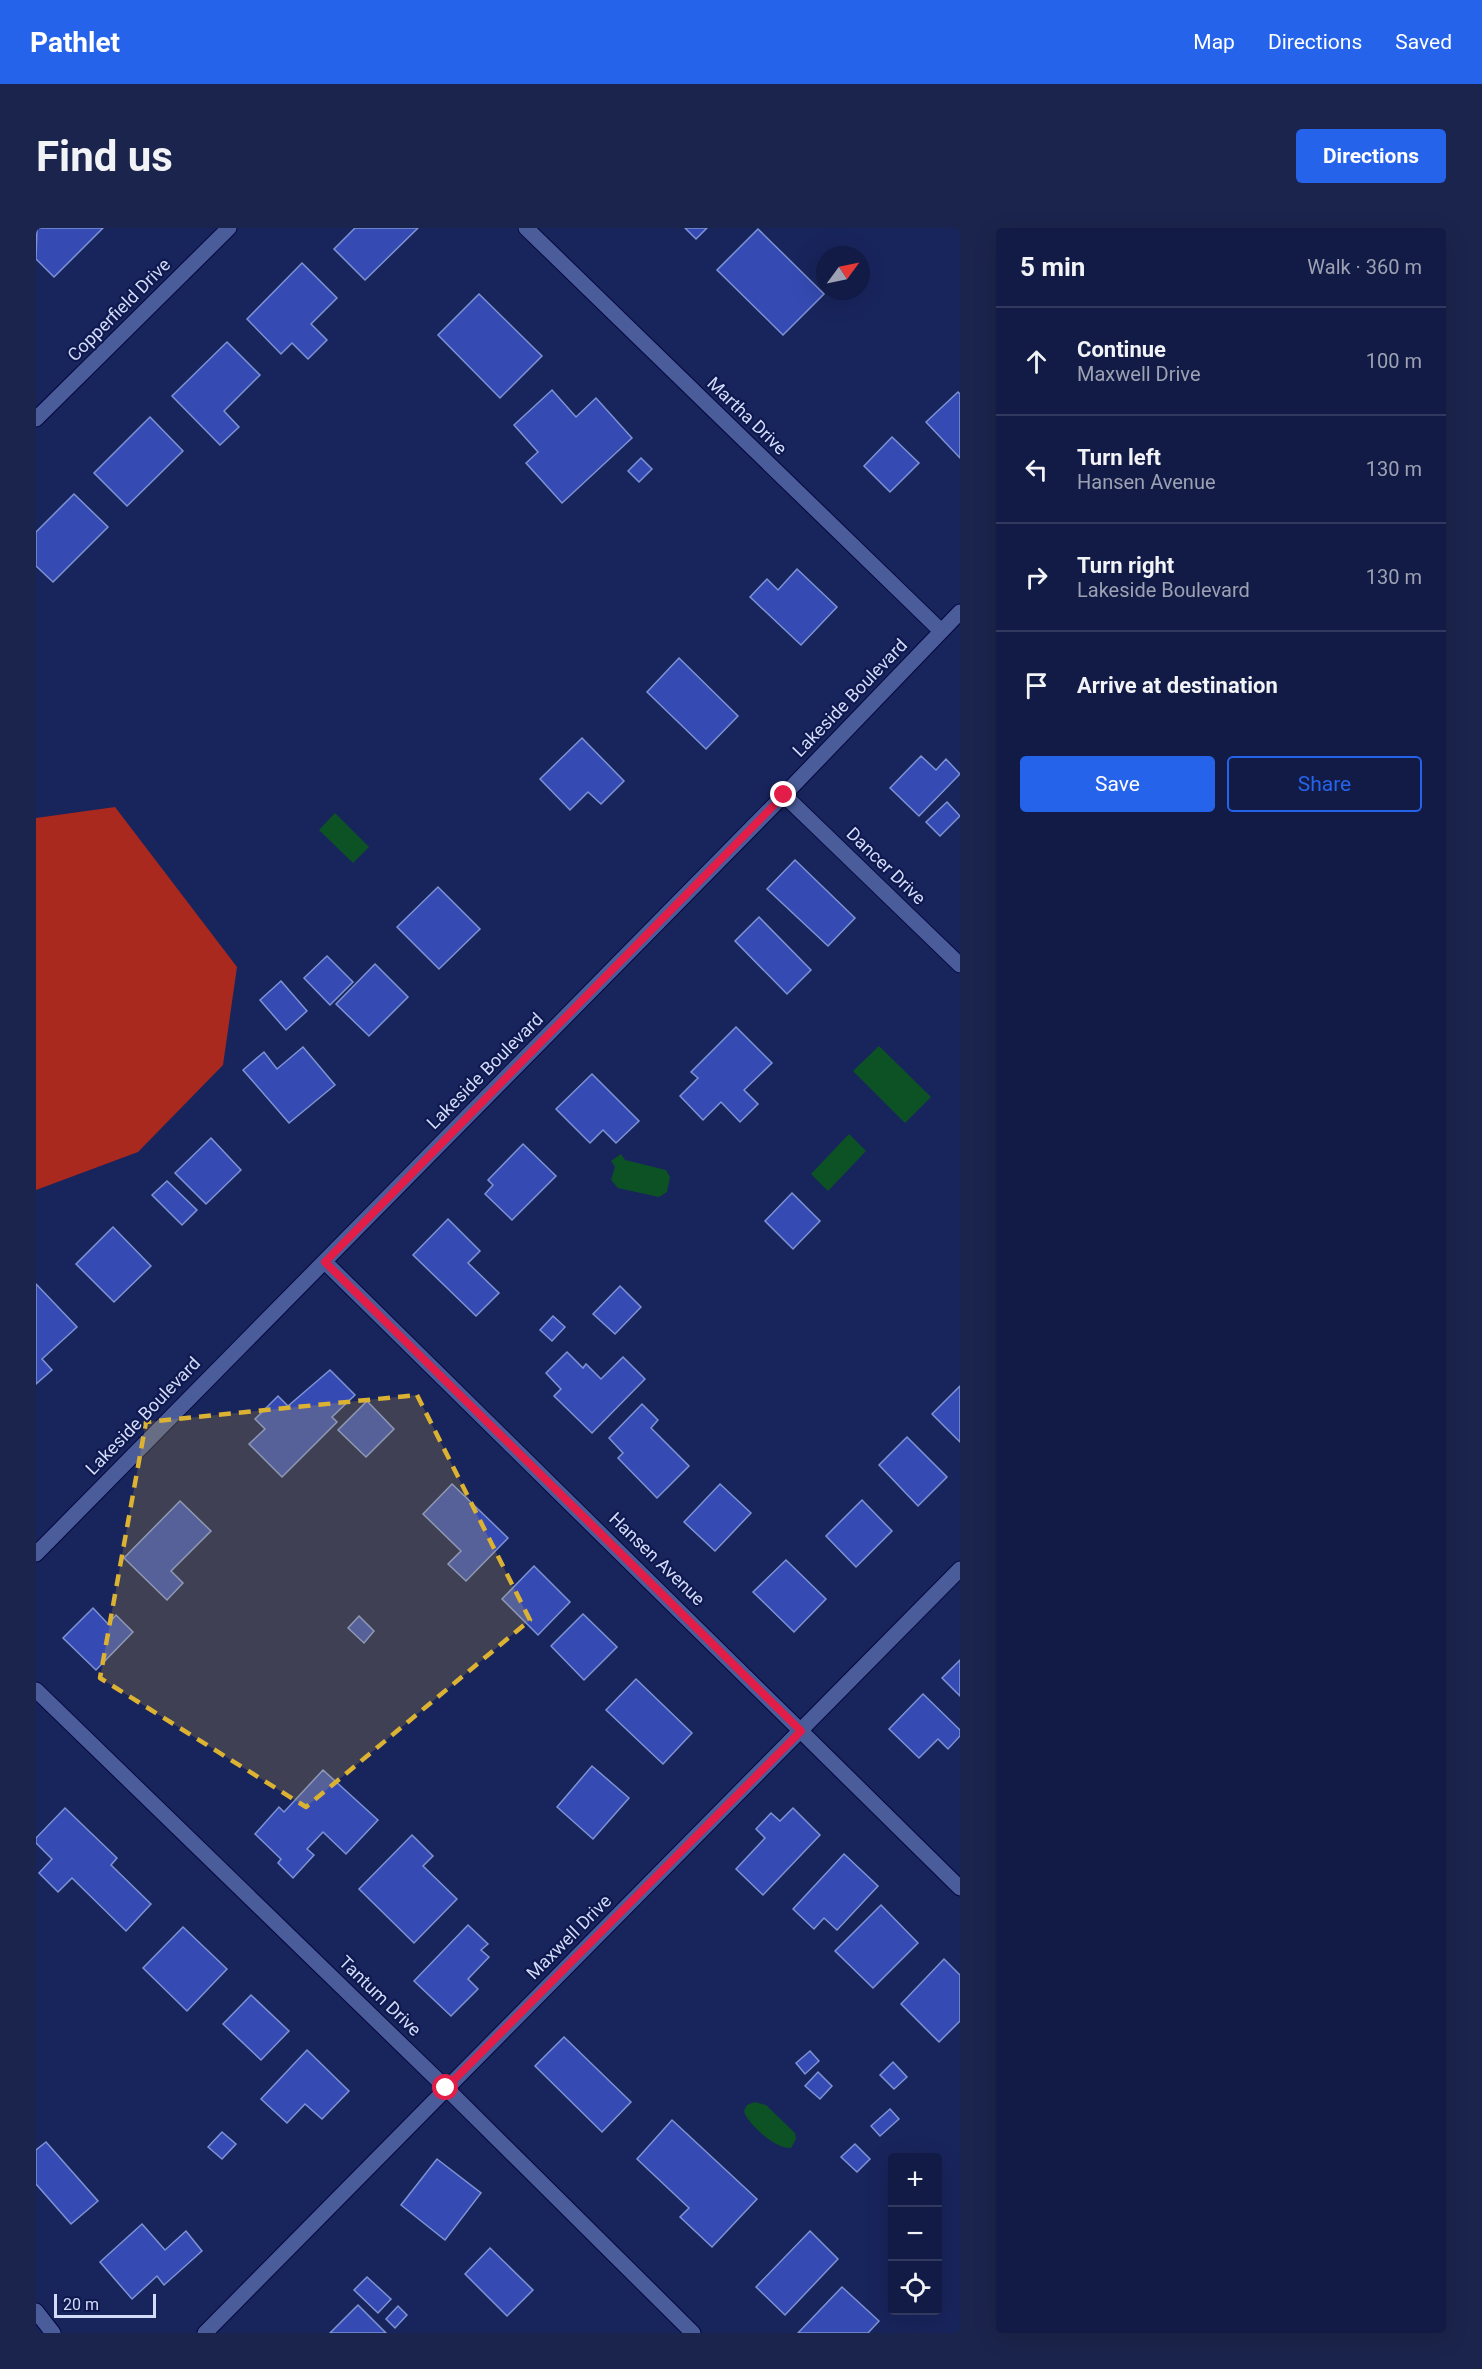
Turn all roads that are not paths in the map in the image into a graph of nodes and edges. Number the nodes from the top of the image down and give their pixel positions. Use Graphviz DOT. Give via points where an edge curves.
graph roads {
  1 [pos="230,228"];
  2 [pos="526,228"];
  3 [pos="36,419"];
  4 [pos="960,612"];
  5 [pos="941,631"];
  6 [pos="784,795"];
  7 [pos="960,964"];
  8 [pos="325,1262"];
  9 [pos="36,1554"];
  10 [pos="960,1569"];
  11 [pos="36,1690"];
  12 [pos="801,1731"];
  13 [pos="960,1888"];
  14 [pos="446,2088"];
  15 [pos="36,2312"];
  16 [pos="53,2333"];
  17 [pos="205,2333"];
  18 [pos="693,2333"];
  1 -- 3 [label="street, Copperfield Drive"];
  2 -- 5 [label="street, Martha Drive"];
  4 -- 5 [label="street, Lakeside Boulevard"];
  5 -- 6 [label="street, Lakeside Boulevard"];
  6 -- 7 [label="street, Dancer Drive"];
  6 -- 8 [label="street, Lakeside Boulevard"];
  8 -- 9 [label="street, Lakeside Boulevard"];
  8 -- 12 [label="street, Hansen Avenue"];
  10 -- 12 [label="street, Maxwell Drive"];
  11 -- 14 [label="street, Tantum Drive"];
  12 -- 13 [label="street, Hansen Avenue"];
  12 -- 14 [label="street, Maxwell Drive"];
  14 -- 17 [label="street, Maxwell Drive"];
  14 -- 18 [label="street, Tantum Drive"];
  15 -- 16 [label="street"];
}
